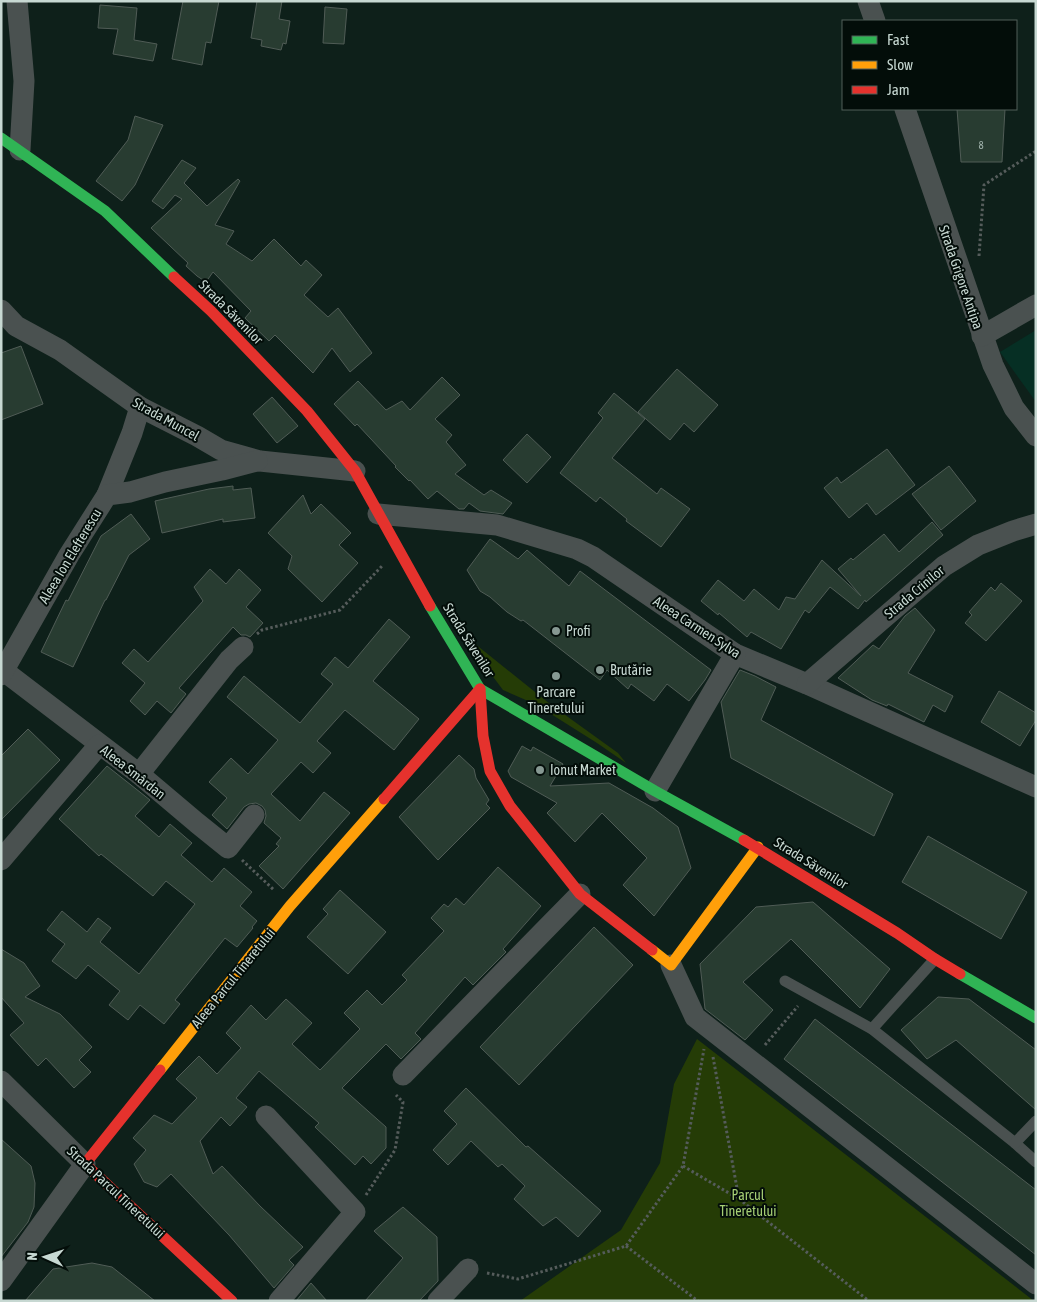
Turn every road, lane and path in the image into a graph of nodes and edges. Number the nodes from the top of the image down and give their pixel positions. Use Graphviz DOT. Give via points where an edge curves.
graph roads {
  1 [pos="18,1"];
  2 [pos="868,1"];
  3 [pos="875,20"];
  4 [pos="905,110"];
  5 [pos="1,138"];
  6 [pos="20,150"];
  7 [pos="1036,152"];
  8 [pos="979,257"];
  9 [pos="1036,305"];
  10 [pos="1,310"];
  11 [pos="9,329"];
  12 [pos="982,336"];
  13 [pos="140,406"];
  14 [pos="1036,436"];
  15 [pos="260,461"];
  16 [pos="355,471"];
  17 [pos="107,495"];
  18 [pos="378,514"];
  19 [pos="1036,524"];
  20 [pos="398,549"];
  21 [pos="243,647"];
  22 [pos="735,654"];
  23 [pos="2,673"];
  24 [pos="808,684"];
  25 [pos="480,688"];
  26 [pos="99,744"];
  27 [pos="139,774"];
  28 [pos="1036,787"];
  29 [pos="655,791"];
  30 [pos="254,815"];
  31 [pos="758,847"];
  32 [pos="228,848"];
  33 [pos="1,860"];
  34 [pos="580,894"];
  35 [pos="290,906"];
  36 [pos="935,959"];
  37 [pos="671,965"];
  38 [pos="785,981"];
  39 [pos="808,994"];
  40 [pos="1036,1018"];
  41 [pos="708,1027"];
  42 [pos="872,1029"];
  43 [pos="752,1061"];
  44 [pos="403,1076"];
  45 [pos="1,1081"];
  46 [pos="266,1116"];
  47 [pos="1036,1121"];
  48 [pos="1015,1143"];
  49 [pos="1036,1162"];
  50 [pos="85,1164"];
  51 [pos="683,1166"];
  52 [pos="739,1199"];
  53 [pos="355,1212"];
  54 [pos="626,1246"];
  55 [pos="468,1269"];
  56 [pos="1,1281"];
  57 [pos="1036,1284"];
  58 [pos="232,1301"];
  59 [pos="279,1301"];
  60 [pos="438,1301"];
  61 [pos="698,1301"];
  62 [pos="869,1301"];
  1 -- 6 [label="street" via="24,81"];
  2 -- 3 [label="street"];
  4 -- 12 [label="street, Strada Grigore Antipa"];
  5 -- 6 [label="street, Strada Săvenilor"];
  6 -- 16 [label="street, Strada Săvenilor" via="105,211 211,311 307,411"];
  7 -- 8 [label="path" via="984,185"];
  9 -- 12 [label="street"];
  10 -- 11 [label="street, Strada Muncel"];
  11 -- 13 [label="street, Strada Muncel" via="60,350"];
  12 -- 14 [label="street, Strada Grigore Antipa" via="992,365 1014,408"];
  13 -- 15 [label="street, Strada Muncel" via="221,450"];
  13 -- 17 [label="street"];
  15 -- 16 [label="street, Strada Muncel"];
  15 -- 17 [label="street, Aleea Ion Elefterescu"];
  16 -- 18 [label="street, Strada Săvenilor"];
  17 -- 23 [label="street, Aleea Ion Elefterescu" via="68,555"];
  18 -- 20 [label="street, Strada Săvenilor"];
  18 -- 22 [label="street, Aleea Carmen Sylva" via="497,524 577,549"];
  19 -- 24 [label="street, Strada Crinilor" via="978,545 944,566"];
  20 -- 21 [label="path" via="340,610 262,630"];
  20 -- 25 [label="street, Strada Săvenilor"];
  21 -- 27 [label="street" via="229,660"];
  22 -- 24 [label="street, Aleea Carmen Sylva"];
  22 -- 29 [label="street"];
  23 -- 26 [label="street, Aleea Smârdan"];
  24 -- 28 [label="street, Aleea Carmen Sylva"];
  25 -- 29 [label="street, Strada Săvenilor"];
  25 -- 34 [label="street" via="482,736 490,771 510,806"];
  25 -- 35 [label="street, Aleea Parcul Tineretului"];
  26 -- 27 [label="street, Aleea Smârdan"];
  26 -- 33 [label="street"];
  27 -- 32 [label="street, Aleea Smârdan"];
  29 -- 31 [label="street, Strada Săvenilor"];
  30 -- 32 [label="street"];
  31 -- 36 [label="street, Strada Săvenilor"];
  31 -- 37 [label="street"];
  32 -- 35 [label="path"];
  34 -- 37 [label="street"];
  34 -- 44 [label="street"];
  35 -- 50 [label="street, Aleea Parcul Tineretului"];
  36 -- 40 [label="street, Strada Săvenilor"];
  36 -- 42 [label="lane"];
  37 -- 41 [label="street" via="695,1017"];
  38 -- 39 [label="lane"];
  39 -- 42 [label="lane"];
  39 -- 43 [label="path"];
  41 -- 43 [label="street"];
  41 -- 51 [label="path"];
  41 -- 52 [label="path"];
  42 -- 48 [label="lane"];
  43 -- 57 [label="street"];
  44 -- 53 [label="path" via="388,1088 402,1102 395,1150"];
  45 -- 50 [label="street, Strada Parcul Tineretului"];
  46 -- 53 [label="street"];
  47 -- 48 [label="lane"];
  48 -- 49 [label="lane"];
  50 -- 56 [label="street, Aleea Parcul Tineretului"];
  50 -- 58 [label="street, Strada Parcul Tineretului"];
  51 -- 52 [label="path"];
  51 -- 54 [label="path"];
  52 -- 62 [label="path"];
  53 -- 59 [label="street"];
  54 -- 55 [label="path" via="518,1279"];
  54 -- 61 [label="path"];
  55 -- 60 [label="street"];
}
